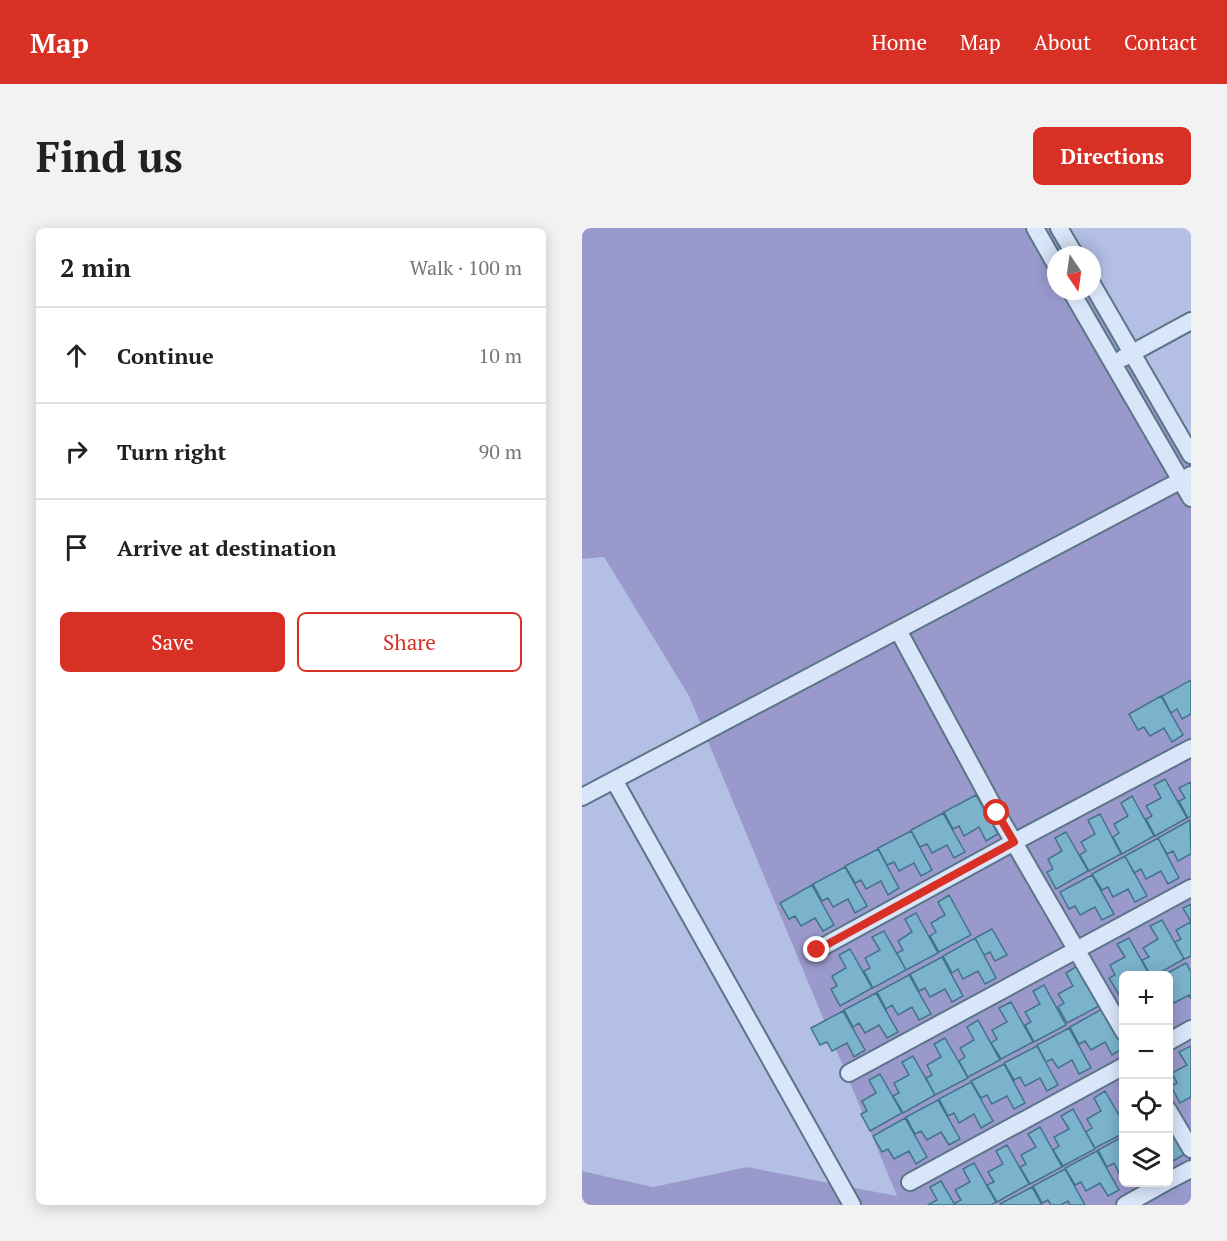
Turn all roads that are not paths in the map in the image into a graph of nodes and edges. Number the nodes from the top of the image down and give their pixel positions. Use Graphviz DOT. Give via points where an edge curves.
graph roads {
  1 [pos="1035,228"];
  2 [pos="1059,228"];
  3 [pos="1070,246"];
  4 [pos="1047,249"];
  5 [pos="1076,300"];
  6 [pos="1101,300"];
  7 [pos="1191,321"];
  8 [pos="1132,353"];
  9 [pos="1113,363"];
  10 [pos="1191,455"];
  11 [pos="1186,478"];
  12 [pos="1191,498"];
  13 [pos="898,630"];
  14 [pos="1191,748"];
  15 [pos="614,780"];
  16 [pos="582,797"];
  17 [pos="1014,842"];
  18 [pos="1191,888"];
  19 [pos="817,950"];
  20 [pos="1076,950"];
  21 [pos="1120,1025"];
  22 [pos="1191,1029"];
  23 [pos="1173,1039"];
  24 [pos="1119,1069"];
  25 [pos="849,1073"];
  26 [pos="1173,1118"];
  27 [pos="1191,1149"];
  28 [pos="1191,1169"];
  29 [pos="1173,1179"];
  30 [pos="910,1182"];
  31 [pos="1158,1187"];
  32 [pos="852,1205"];
  33 [pos="1125,1205"];
  1 -- 4 [label="street"];
  2 -- 3 [label="street"];
  5 -- 9 [label="street"];
  6 -- 8 [label="street"];
  7 -- 8 [label="street"];
  8 -- 9 [label="street"];
  8 -- 10 [label="street"];
  9 -- 11 [label="street"];
  11 -- 12 [label="street"];
  11 -- 13 [label="street"];
  13 -- 15 [label="street"];
  13 -- 17 [label="street"];
  14 -- 17 [label="street"];
  15 -- 16 [label="street"];
  15 -- 32 [label="street"];
  17 -- 19 [label="street"];
  17 -- 20 [label="street"];
  18 -- 20 [label="street"];
  20 -- 21 [label="street"];
  20 -- 25 [label="street"];
  22 -- 23 [label="street"];
  24 -- 30 [label="street"];
  26 -- 27 [label="street"];
  28 -- 29 [label="street"];
  31 -- 33 [label="street"];
}
